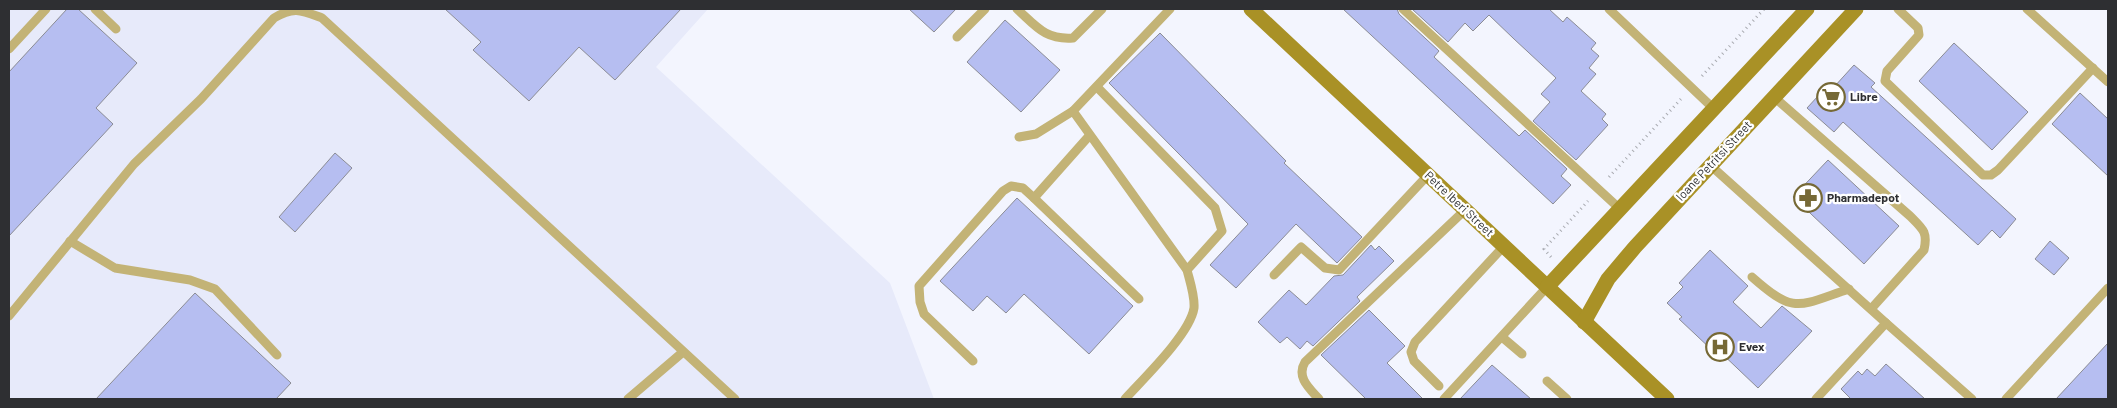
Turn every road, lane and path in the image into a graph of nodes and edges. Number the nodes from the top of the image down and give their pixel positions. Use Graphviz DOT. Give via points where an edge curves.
graph roads {
  1 [pos="46,9"];
  2 [pos="95,9"];
  3 [pos="985,9"];
  4 [pos="1017,9"];
  5 [pos="1102,9"];
  6 [pos="1170,9"];
  7 [pos="1251,9"];
  8 [pos="1403,9"];
  9 [pos="1611,9"];
  10 [pos="1764,9"];
  11 [pos="1807,9"];
  12 [pos="1856,9"];
  13 [pos="1898,9"];
  14 [pos="2027,9"];
  15 [pos="116,29"];
  16 [pos="957,37"];
  17 [pos="9,49"];
  18 [pos="2093,68"];
  19 [pos="2108,82"];
  20 [pos="1097,86"];
  21 [pos="1691,88"];
  22 [pos="1774,97"];
  23 [pos="1714,109"];
  24 [pos="1072,111"];
  25 [pos="1089,136"];
  26 [pos="1019,137"];
  27 [pos="1710,165"];
  28 [pos="1428,175"];
  29 [pos="1598,189"];
  30 [pos="1034,198"];
  31 [pos="1620,209"];
  32 [pos="1465,210"];
  33 [pos="70,241"];
  34 [pos="1504,246"];
  35 [pos="1187,270"];
  36 [pos="1564,270"];
  37 [pos="1274,275"];
  38 [pos="1752,277"];
  39 [pos="1548,287"];
  40 [pos="2108,288"];
  41 [pos="1849,289"];
  42 [pos="1139,299"];
  43 [pos="1871,309"];
  44 [pos="9,316"];
  45 [pos="1584,322"];
  46 [pos="1886,323"];
  47 [pos="1502,337"];
  48 [pos="683,352"];
  49 [pos="1522,354"];
  50 [pos="277,355"];
  51 [pos="973,361"];
  52 [pos="1547,381"];
  53 [pos="1439,386"];
  54 [pos="628,399"];
  55 [pos="735,399"];
  56 [pos="1125,399"];
  57 [pos="1319,399"];
  58 [pos="1444,399"];
  59 [pos="1567,399"];
  60 [pos="1667,399"];
  61 [pos="1816,399"];
  62 [pos="1972,399"];
  63 [pos="2006,399"];
  1 -- 17 [label="lane"];
  2 -- 15 [label="lane"];
  3 -- 16 [label="lane"];
  4 -- 5 [label="lane" via="1043,33 1058,39 1073,38"];
  6 -- 20 [label="lane"];
  7 -- 28 [label="street, Petre Iberi Street"];
  8 -- 29 [label="lane"];
  9 -- 21 [label="lane"];
  10 -- 21 [label="path"];
  11 -- 23 [label="street"];
  12 -- 22 [label="street, Ioane Petritsi Street"];
  13 -- 18 [label="lane" via="1918,28 1918,36 1887,72 1885,81 1983,175 1991,175 1998,170"];
  14 -- 18 [label="lane"];
  18 -- 19 [label="lane"];
  20 -- 24 [label="lane"];
  20 -- 35 [label="lane" via="1215,208 1222,231"];
  21 -- 23 [label="lane"];
  21 -- 29 [label="path"];
  22 -- 27 [label="street, Ioane Petritsi Street"];
  22 -- 43 [label="lane" via="1910,216 1927,238 1924,250"];
  23 -- 31 [label="street"];
  24 -- 25 [label="lane"];
  24 -- 26 [label="lane" via="1036,134"];
  25 -- 30 [label="lane"];
  25 -- 35 [label="lane"];
  27 -- 41 [label="lane"];
  27 -- 45 [label="street, Ioane Petritsi Street" via="1635,246 1608,280"];
  28 -- 32 [label="street, Petre Iberi Street"];
  28 -- 37 [label="lane" via="1339,270 1325,268 1301,247"];
  29 -- 31 [label="lane"];
  29 -- 36 [label="path" via="1544,249"];
  30 -- 42 [label="lane"];
  30 -- 51 [label="lane" via="1023,188 1011,186 1003,191 919,286 924,314"];
  31 -- 36 [label="street"];
  32 -- 34 [label="street, Petre Iberi Street"];
  32 -- 57 [label="lane" via="1305,362 1301,369 1306,386"];
  33 -- 44 [label="lane"];
  33 -- 48 [label="lane" via="134,164 201,99 274,18 288,10 303,11 322,18"];
  33 -- 50 [label="lane" via="115,268 190,280 215,289"];
  34 -- 39 [label="street, Petre Iberi Street"];
  34 -- 53 [label="lane" via="1415,342 1411,352 1414,361"];
  35 -- 56 [label="lane" via="1194,309 1181,336"];
  36 -- 39 [label="street"];
  38 -- 41 [label="lane" via="1776,298 1800,306"];
  39 -- 45 [label="street, Petre Iberi Street"];
  39 -- 47 [label="lane"];
  40 -- 63 [label="lane"];
  41 -- 43 [label="lane"];
  43 -- 46 [label="lane"];
  45 -- 60 [label="street, Petre Iberi Street"];
  46 -- 61 [label="lane"];
  46 -- 62 [label="lane"];
  47 -- 49 [label="lane"];
  47 -- 58 [label="lane"];
  48 -- 54 [label="lane"];
  48 -- 55 [label="lane"];
  52 -- 59 [label="lane"];
}
